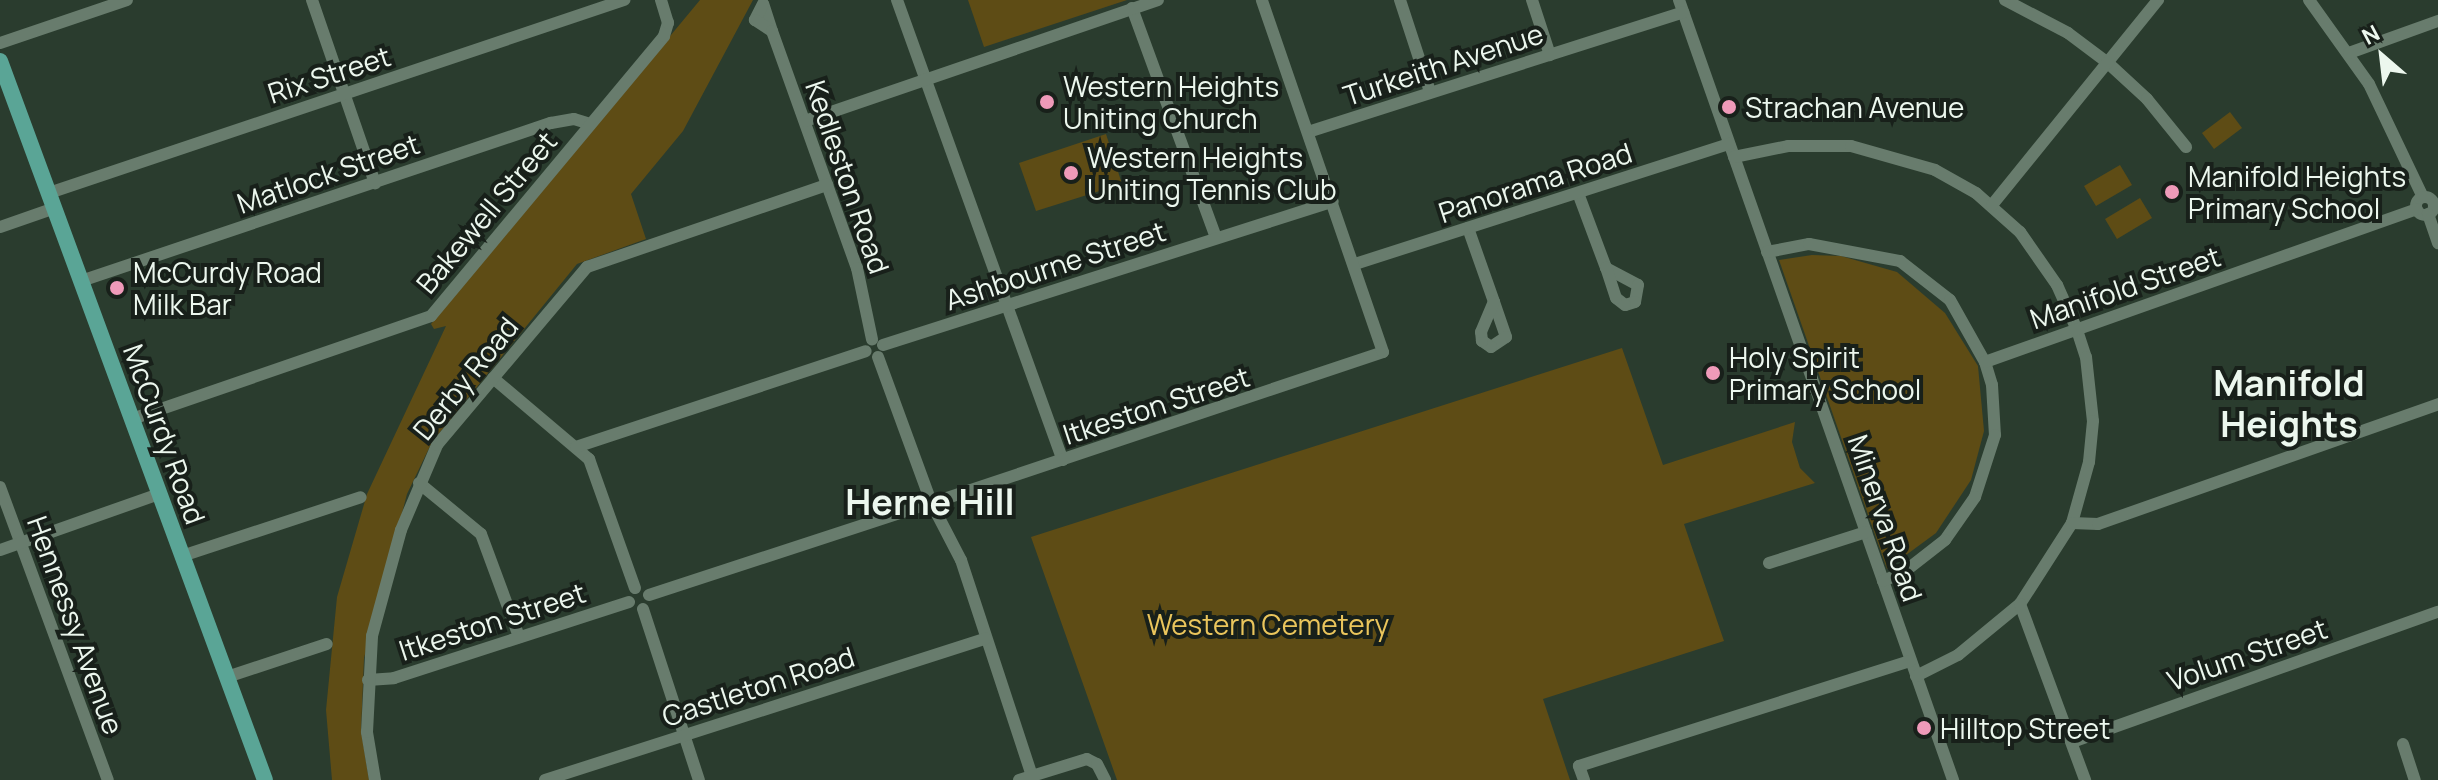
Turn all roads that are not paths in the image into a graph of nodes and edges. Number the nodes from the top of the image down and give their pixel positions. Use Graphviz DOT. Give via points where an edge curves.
graph roads {
  1 [pos="127,0"];
  2 [pos="312,0"];
  3 [pos="624,0"];
  4 [pos="661,0"];
  5 [pos="897,0"];
  6 [pos="1158,0"];
  7 [pos="1262,0"];
  8 [pos="1400,0"];
  9 [pos="1532,0"];
  10 [pos="2005,0"];
  11 [pos="2158,0"];
  12 [pos="2309,0"];
  13 [pos="1681,6"];
  14 [pos="1132,8"];
  15 [pos="2438,21"];
  16 [pos="772,31"];
  17 [pos="0,43"];
  18 [pos="2349,53"];
  19 [pos="1550,55"];
  20 [pos="0,61"];
  21 [pos="2108,63"];
  22 [pos="925,77"];
  23 [pos="1430,92"];
  24 [pos="345,94"];
  25 [pos="805,121"];
  26 [pos="590,124"];
  27 [pos="1308,132"];
  28 [pos="2186,147"];
  29 [pos="1732,151"];
  30 [pos="375,183"];
  31 [pos="827,185"];
  32 [pos="1578,193"];
  33 [pos="52,200"];
  34 [pos="1333,201"];
  35 [pos="1992,205"];
  36 [pos="2428,205"];
  37 [pos="0,227"];
  38 [pos="1468,228"];
  39 [pos="1216,238"];
  40 [pos="2438,243"];
  41 [pos="1767,252"];
  42 [pos="1355,264"];
  43 [pos="1606,268"];
  44 [pos="81,281"];
  45 [pos="1494,302"];
  46 [pos="1008,306"];
  47 [pos="2077,330"];
  48 [pos="875,348"];
  49 [pos="1985,362"];
  50 [pos="493,378"];
  51 [pos="2438,404"];
  52 [pos="132,419"];
  53 [pos="576,447"];
  54 [pos="1063,460"];
  55 [pos="419,483"];
  56 [pos="0,487"];
  57 [pos="159,494"];
  58 [pos="361,497"];
  59 [pos="925,500"];
  60 [pos="938,506"];
  61 [pos="2072,523"];
  62 [pos="1866,532"];
  63 [pos="21,543"];
  64 [pos="0,550"];
  65 [pos="182,556"];
  66 [pos="1769,563"];
  67 [pos="1883,581"];
  68 [pos="635,588"];
  69 [pos="649,595"];
  70 [pos="629,602"];
  71 [pos="2020,604"];
  72 [pos="643,609"];
  73 [pos="2438,612"];
  74 [pos="519,637"];
  75 [pos="986,638"];
  76 [pos="327,644"];
  77 [pos="1911,661"];
  78 [pos="1916,676"];
  79 [pos="227,677"];
  80 [pos="368,680"];
  81 [pos="684,735"];
  82 [pos="2072,742"];
  83 [pos="2403,744"];
  84 [pos="1026,778"];
  85 [pos="108,780"];
  86 [pos="265,780"];
  87 [pos="375,780"];
  88 [pos="545,780"];
  89 [pos="699,780"];
  90 [pos="1105,780"];
  91 [pos="1584,780"];
  92 [pos="1953,780"];
  93 [pos="2085,780"];
  94 [pos="2415,780"];
  1 -- 17 [label="street"];
  2 -- 24 [label="street"];
  3 -- 24 [label="street, Rix Street"];
  4 -- 26 [label="street, Bakewell Street" via="668,17 666,33"];
  5 -- 22 [label="street"];
  6 -- 14 [label="street"];
  7 -- 27 [label="street"];
  8 -- 23 [label="street"];
  9 -- 19 [label="street"];
  10 -- 21 [label="street" via="2054,25"];
  11 -- 21 [label="street"];
  12 -- 18 [label="street"];
  13 -- 19 [label="street, Turkeith Avenue"];
  13 -- 29 [label="street, Minerva Road"];
  14 -- 22 [label="street"];
  14 -- 39 [label="street"];
  15 -- 18 [label="street"];
  16 -- 25 [label="street, Kedleston Road"];
  18 -- 36 [label="street"];
  19 -- 23 [label="street, Turkeith Avenue"];
  20 -- 33 [label="main road, McCurdy Road"];
  21 -- 28 [label="street" via="2147,99"];
  21 -- 35 [label="street"];
  22 -- 25 [label="street"];
  22 -- 46 [label="street"];
  23 -- 27 [label="street, Turkeith Avenue"];
  24 -- 30 [label="street"];
  24 -- 33 [label="street, Rix Street"];
  25 -- 31 [label="street, Kedleston Road"];
  26 -- 30 [label="street, Matlock Street" via="574,119 551,123"];
  26 -- 52 [label="street, Bakewell Street" via="428,318"];
  27 -- 34 [label="street"];
  29 -- 32 [label="street, Panorama Road"];
  29 -- 35 [label="street" via="1851,146 1935,170"];
  29 -- 41 [label="street, Minerva Road"];
  30 -- 44 [label="street, Matlock Street"];
  31 -- 48 [label="street, Kedleston Road" via="857,268"];
  31 -- 50 [label="street, Derby Road" via="590,265"];
  32 -- 38 [label="street, Panorama Road"];
  32 -- 43 [label="street"];
  33 -- 37 [label="street, Rix Street"];
  33 -- 44 [label="main road, McCurdy Road"];
  34 -- 39 [label="street, Ashbourne Street"];
  34 -- 42 [label="street"];
  35 -- 47 [label="street" via="2041,258"];
  36 -- 40 [label="street"];
  36 -- 47 [label="street, Manifold Street"];
  38 -- 42 [label="street, Panorama Road"];
  38 -- 45 [label="street"];
  39 -- 46 [label="street, Ashbourne Street"];
  41 -- 49 [label="street" via="1809,244 1900,261 1950,300"];
  41 -- 62 [label="street, Minerva Road"];
  42 -- 54 [label="street, Itkeston Street" via="1383,352"];
  44 -- 52 [label="main road, McCurdy Road"];
  46 -- 48 [label="street, Ashbourne Street"];
  46 -- 54 [label="street"];
  47 -- 49 [label="street, Manifold Street"];
  47 -- 61 [label="street" via="2086,357 2093,421 2089,462"];
  48 -- 53 [label="street, Ashbourne Street"];
  48 -- 59 [label="street, Kedleston Road"];
  49 -- 67 [label="street" via="1995,435 1975,497 1945,540"];
  50 -- 53 [label="street"];
  50 -- 55 [label="street, Derby Road" via="437,445"];
  51 -- 61 [label="street" via="2098,524"];
  52 -- 57 [label="main road, McCurdy Road"];
  53 -- 68 [label="street" via="589,459"];
  54 -- 60 [label="street, Itkeston Street"];
  55 -- 74 [label="street" via="481,534"];
  55 -- 80 [label="street, Derby Road" via="385,577"];
  56 -- 63 [label="street, Hennessy Avenue"];
  57 -- 63 [label="street"];
  57 -- 65 [label="main road, McCurdy Road"];
  58 -- 65 [label="street"];
  59 -- 60 [label="street"];
  59 -- 69 [label="street"];
  60 -- 75 [label="street"];
  61 -- 71 [label="street"];
  62 -- 66 [label="street"];
  62 -- 67 [label="street, Minerva Road"];
  63 -- 64 [label="street"];
  63 -- 85 [label="street, Hennessy Avenue"];
  65 -- 79 [label="main road, McCurdy Road"];
  67 -- 77 [label="street, Minerva Road"];
  68 -- 69 [label="street"];
  68 -- 70 [label="street"];
  69 -- 72 [label="street"];
  70 -- 72 [label="street"];
  70 -- 74 [label="street, Itkeston Street"];
  71 -- 78 [label="street" via="1968,648"];
  71 -- 82 [label="street"];
  72 -- 81 [label="street"];
  73 -- 82 [label="street, Volum Street"];
  74 -- 80 [label="street, Itkeston Street" via="394,678"];
  75 -- 81 [label="street, Castleton Road"];
  75 -- 84 [label="street"];
  76 -- 79 [label="street"];
  77 -- 78 [label="street, Minerva Road"];
  77 -- 91 [label="street" via="1579,766"];
  78 -- 92 [label="street, Minerva Road"];
  79 -- 86 [label="main road, McCurdy Road"];
  80 -- 87 [label="street, Derby Road" via="367,732"];
  81 -- 88 [label="street, Castleton Road"];
  81 -- 89 [label="street"];
  82 -- 93 [label="street"];
  83 -- 94 [label="street"];
  84 -- 90 [label="street" via="1081,760 1097,764"];
}
